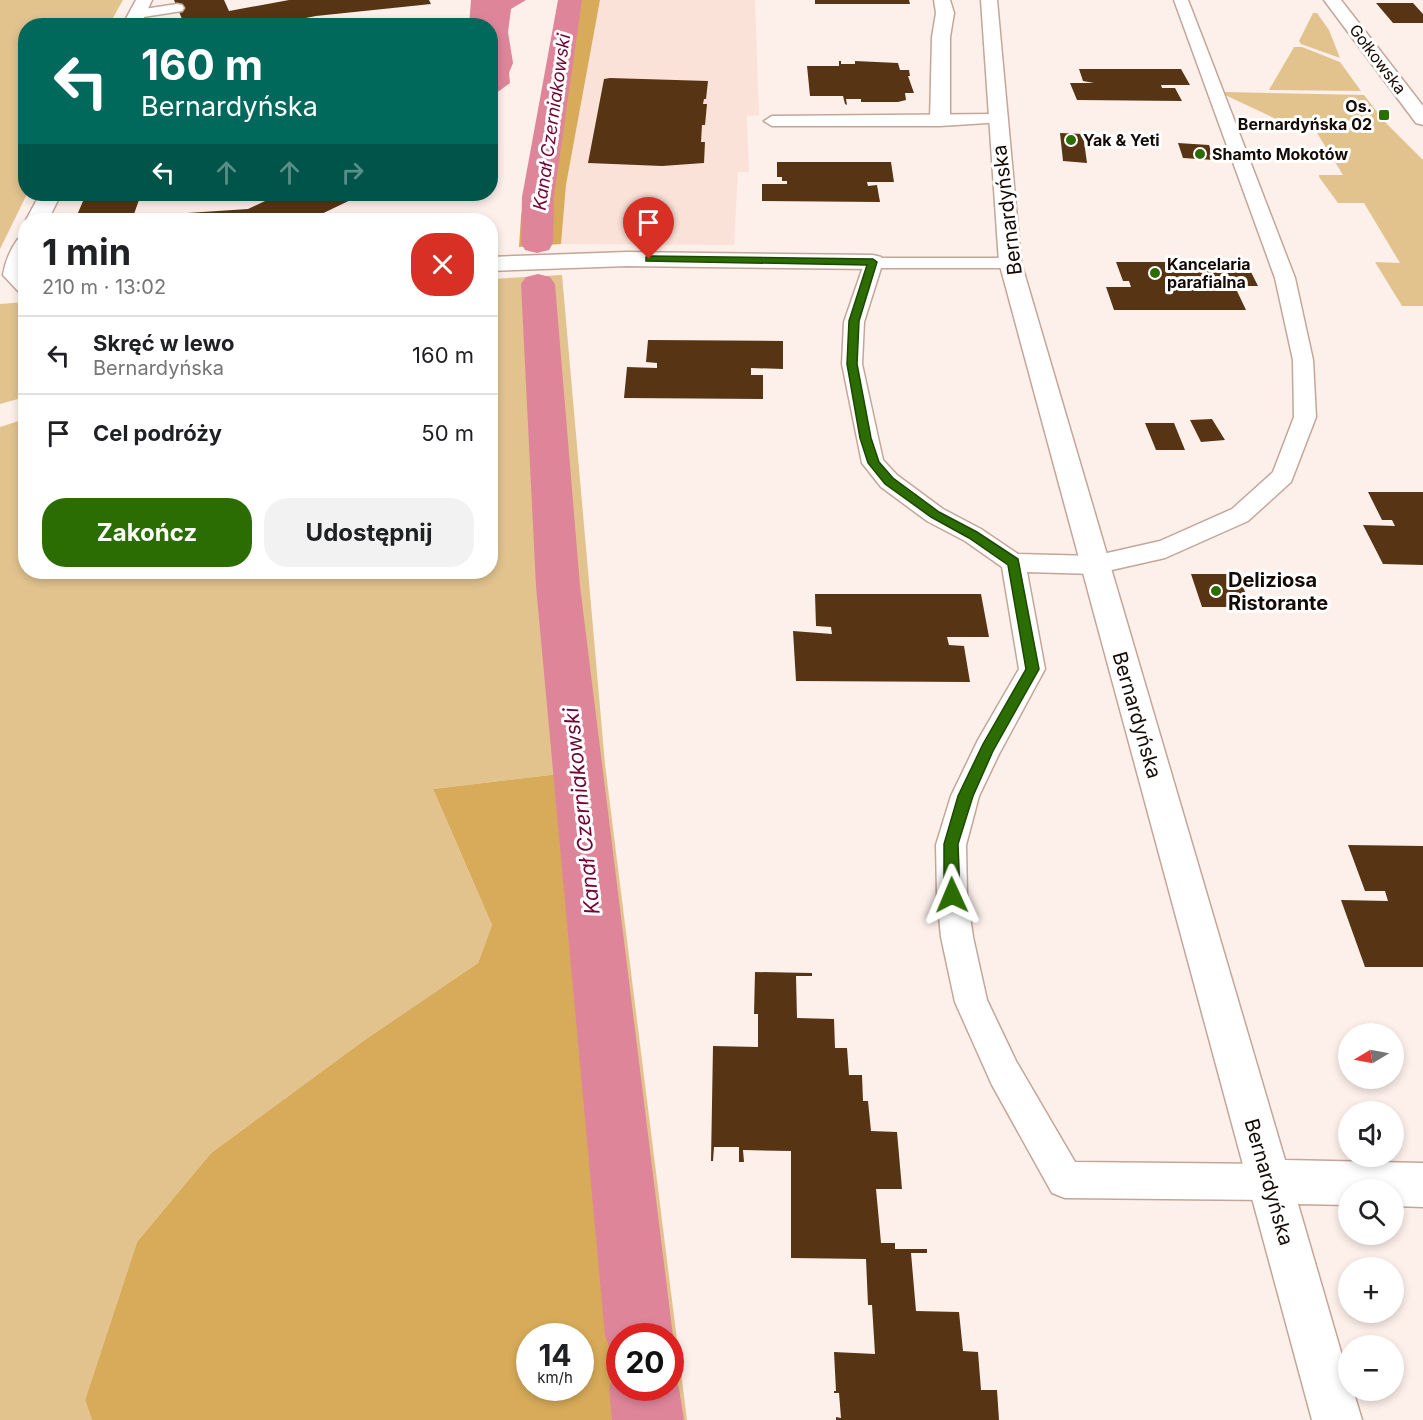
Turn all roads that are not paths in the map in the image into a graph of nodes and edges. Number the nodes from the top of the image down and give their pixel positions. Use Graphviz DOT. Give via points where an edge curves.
graph roads {
  1 [pos="942,0"];
  2 [pos="989,0"];
  3 [pos="1181,0"];
  4 [pos="1332,0"];
  5 [pos="177,8"];
  6 [pos="137,13"];
  7 [pos="997,118"];
  8 [pos="1423,118"];
  9 [pos="772,121"];
  10 [pos="940,121"];
  11 [pos="18,260"];
  12 [pos="873,262"];
  13 [pos="1010,262"];
  14 [pos="498,264"];
  15 [pos="18,278"];
  16 [pos="1013,563"];
  17 [pos="1094,566"];
  18 [pos="1269,1182"];
  19 [pos="1423,1185"];
  20 [pos="1337,1420"];
  1 -- 10 [label="street" via="945,13"];
  2 -- 7 [label="street, Bernardyńska"];
  3 -- 17 [label="lane" via="1284,278 1303,360 1305,417 1283,476 1240,515 1165,549"];
  4 -- 8 [label="street, Gołkowska"];
  5 -- 6 [label="lane"];
  7 -- 10 [label="lane"];
  7 -- 13 [label="street, Bernardyńska"];
  9 -- 10 [label="lane"];
  11 -- 15 [label="street"];
  12 -- 13 [label="lane"];
  12 -- 14 [label="street" via="627,259"];
  12 -- 16 [label="lane" via="854,321 852,364 873,463 889,481 935,514"];
  13 -- 17 [label="street, Bernardyńska"];
  16 -- 17 [label="lane"];
  16 -- 18 [label="lane" via="1032,669 970,786 951,844 952,895 971,1002 1004,1073 1065,1180"];
  17 -- 18 [label="street, Bernardyńska"];
  18 -- 19 [label="street"];
  18 -- 20 [label="street, Bernardyńska"];
}
